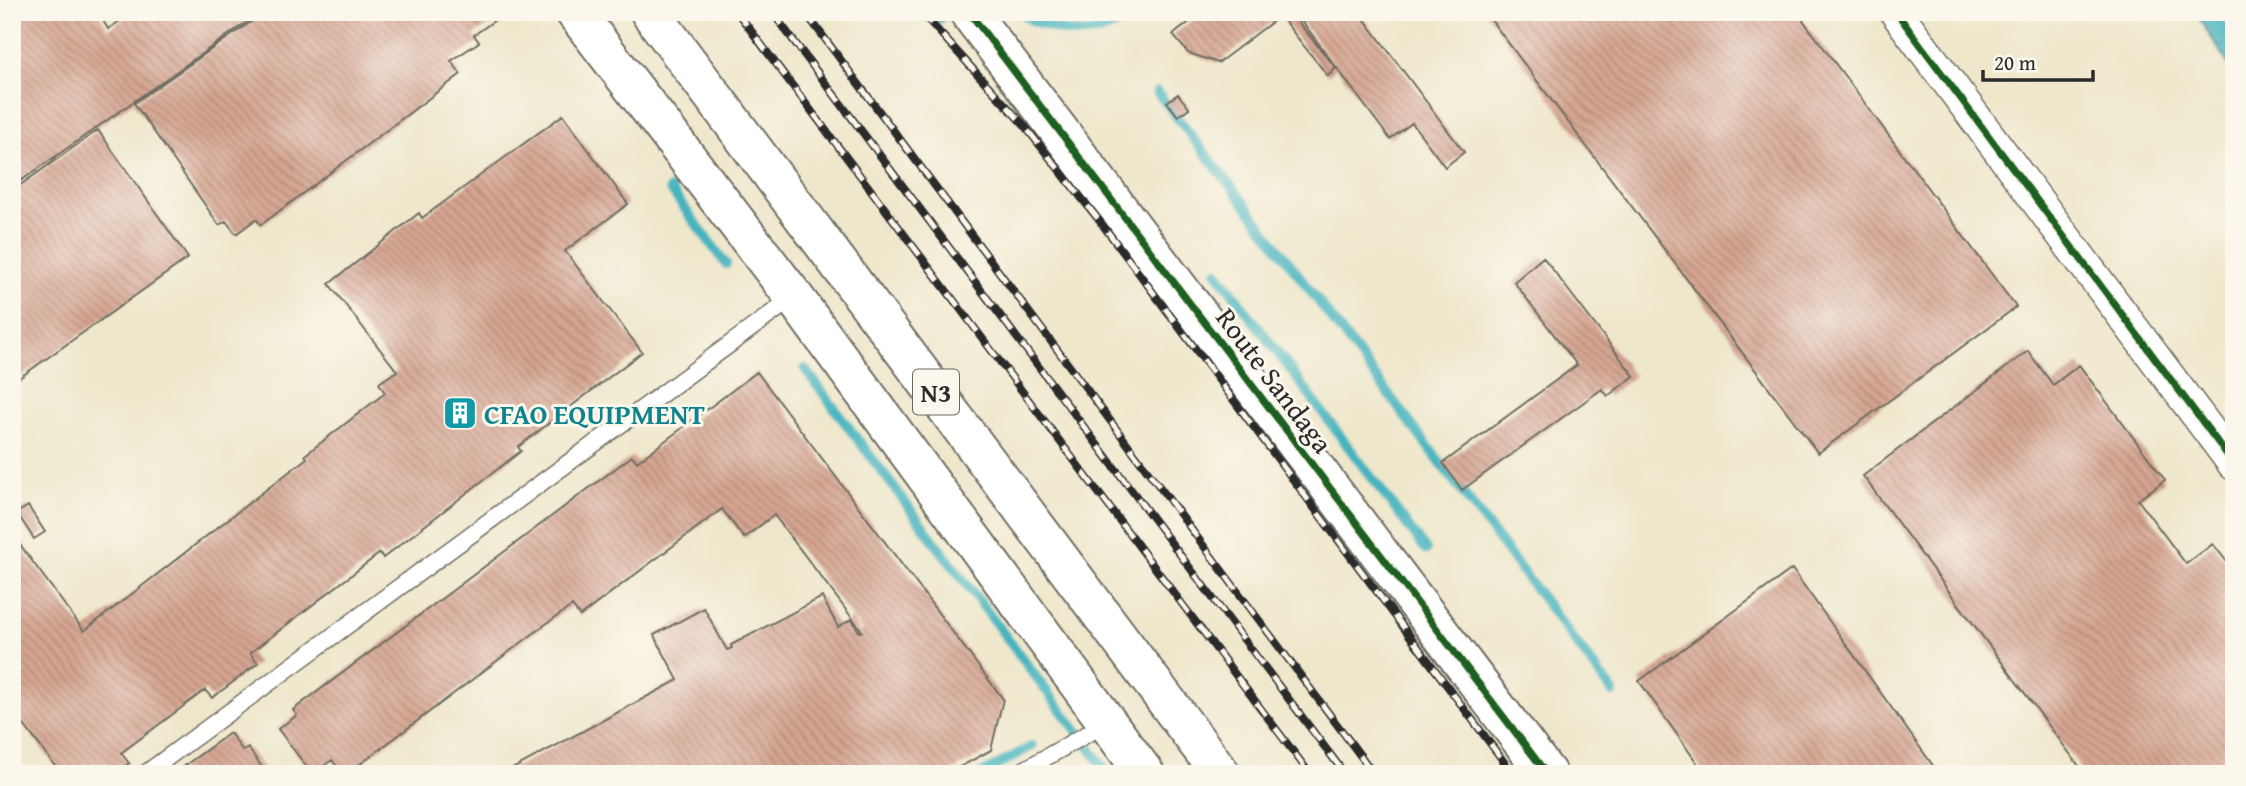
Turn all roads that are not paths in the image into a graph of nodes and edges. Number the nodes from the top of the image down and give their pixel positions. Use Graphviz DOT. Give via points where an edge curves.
graph roads {
  1 [pos="575,12"];
  2 [pos="650,12"];
  3 [pos="969,12"];
  4 [pos="1896,12"];
  5 [pos="794,296"];
  6 [pos="2234,464"];
  7 [pos="1108,722"];
  8 [pos="145,774"];
  9 [pos="1017,774"];
  10 [pos="1145,774"];
  11 [pos="1221,774"];
  12 [pos="1547,774"];
  1 -- 5 [label="main road, N3"];
  2 -- 11 [label="main road, N3"];
  3 -- 12 [label="main road, Route Sandaga"];
  4 -- 6 [label="street"];
  5 -- 7 [label="main road, N3"];
  5 -- 8 [label="lane"];
  7 -- 9 [label="lane"];
  7 -- 10 [label="main road, N3"];
}
